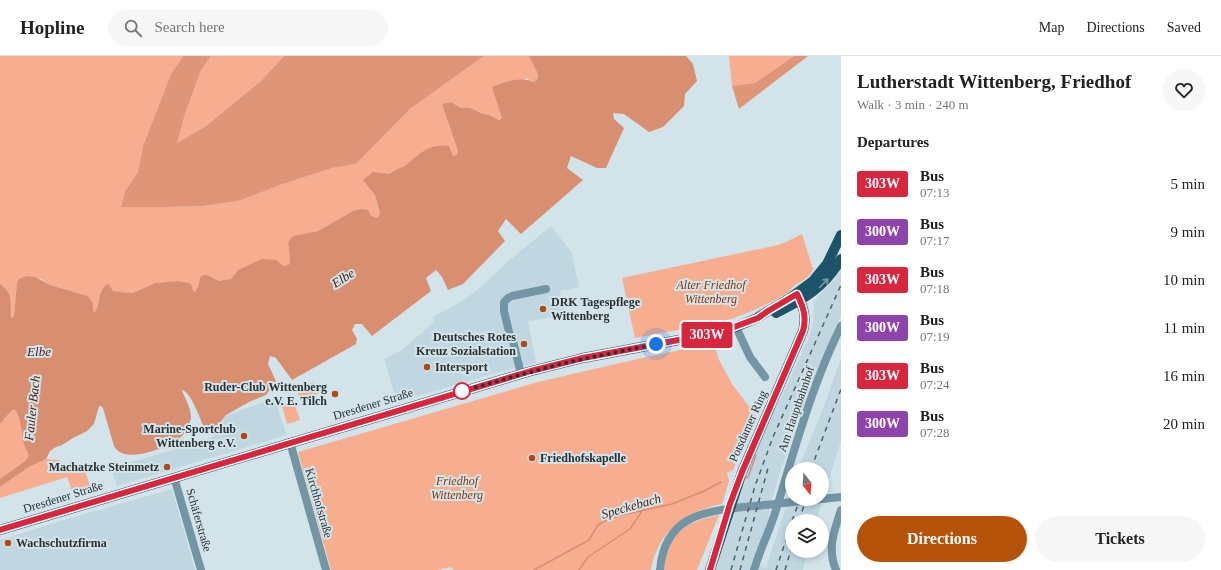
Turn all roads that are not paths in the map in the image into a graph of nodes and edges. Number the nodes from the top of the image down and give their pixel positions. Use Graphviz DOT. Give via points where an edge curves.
graph roads {
  1 [pos="841,235"];
  2 [pos="841,259"];
  3 [pos="546,289"];
  4 [pos="798,297"];
  5 [pos="841,326"];
  6 [pos="736,327"];
  7 [pos="521,374"];
  8 [pos="765,377"];
  9 [pos="290,442"];
  10 [pos="174,477"];
  11 [pos="841,497"];
  12 [pos="829,498"];
  13 [pos="785,503"];
  14 [pos="841,510"];
  15 [pos="0,530"];
  16 [pos="201,570"];
  17 [pos="326,570"];
  18 [pos="660,570"];
  19 [pos="710,570"];
  20 [pos="754,570"];
  21 [pos="836,570"];
  1 -- 4 [label="main road" via="820,274"];
  4 -- 2 [label="main road, one-way" via="812,293 824,283"];
  3 -- 7 [label="street" via="512,296 504,302 508,332 513,341"];
  4 -- 6 [label="main road, Dresdener Straße"];
  4 -- 19 [label="main road, Potsdamer Ring" via="803,306 805,320 802,335 752,446 730,504"];
  5 -- 20 [label="street, Am Hauptbahnhof" via="809,404 776,511"];
  6 -- 7 [label="main road, Dresdener Straße" via="583,358"];
  6 -- 8 [label="street" via="750,356"];
  7 -- 9 [label="main road, Dresdener Straße"];
  9 -- 10 [label="main road, Dresdener Straße"];
  9 -- 17 [label="street, Kirchhofstraße"];
  10 -- 15 [label="main road, Dresdener Straße"];
  10 -- 16 [label="street, Schäferstraße"];
  11 -- 12 [label="street"];
  13 -- 18 [label="street" via="711,512 688,520 673,532 664,550"];
  14 -- 21 [label="street" via="832,544"];
}
